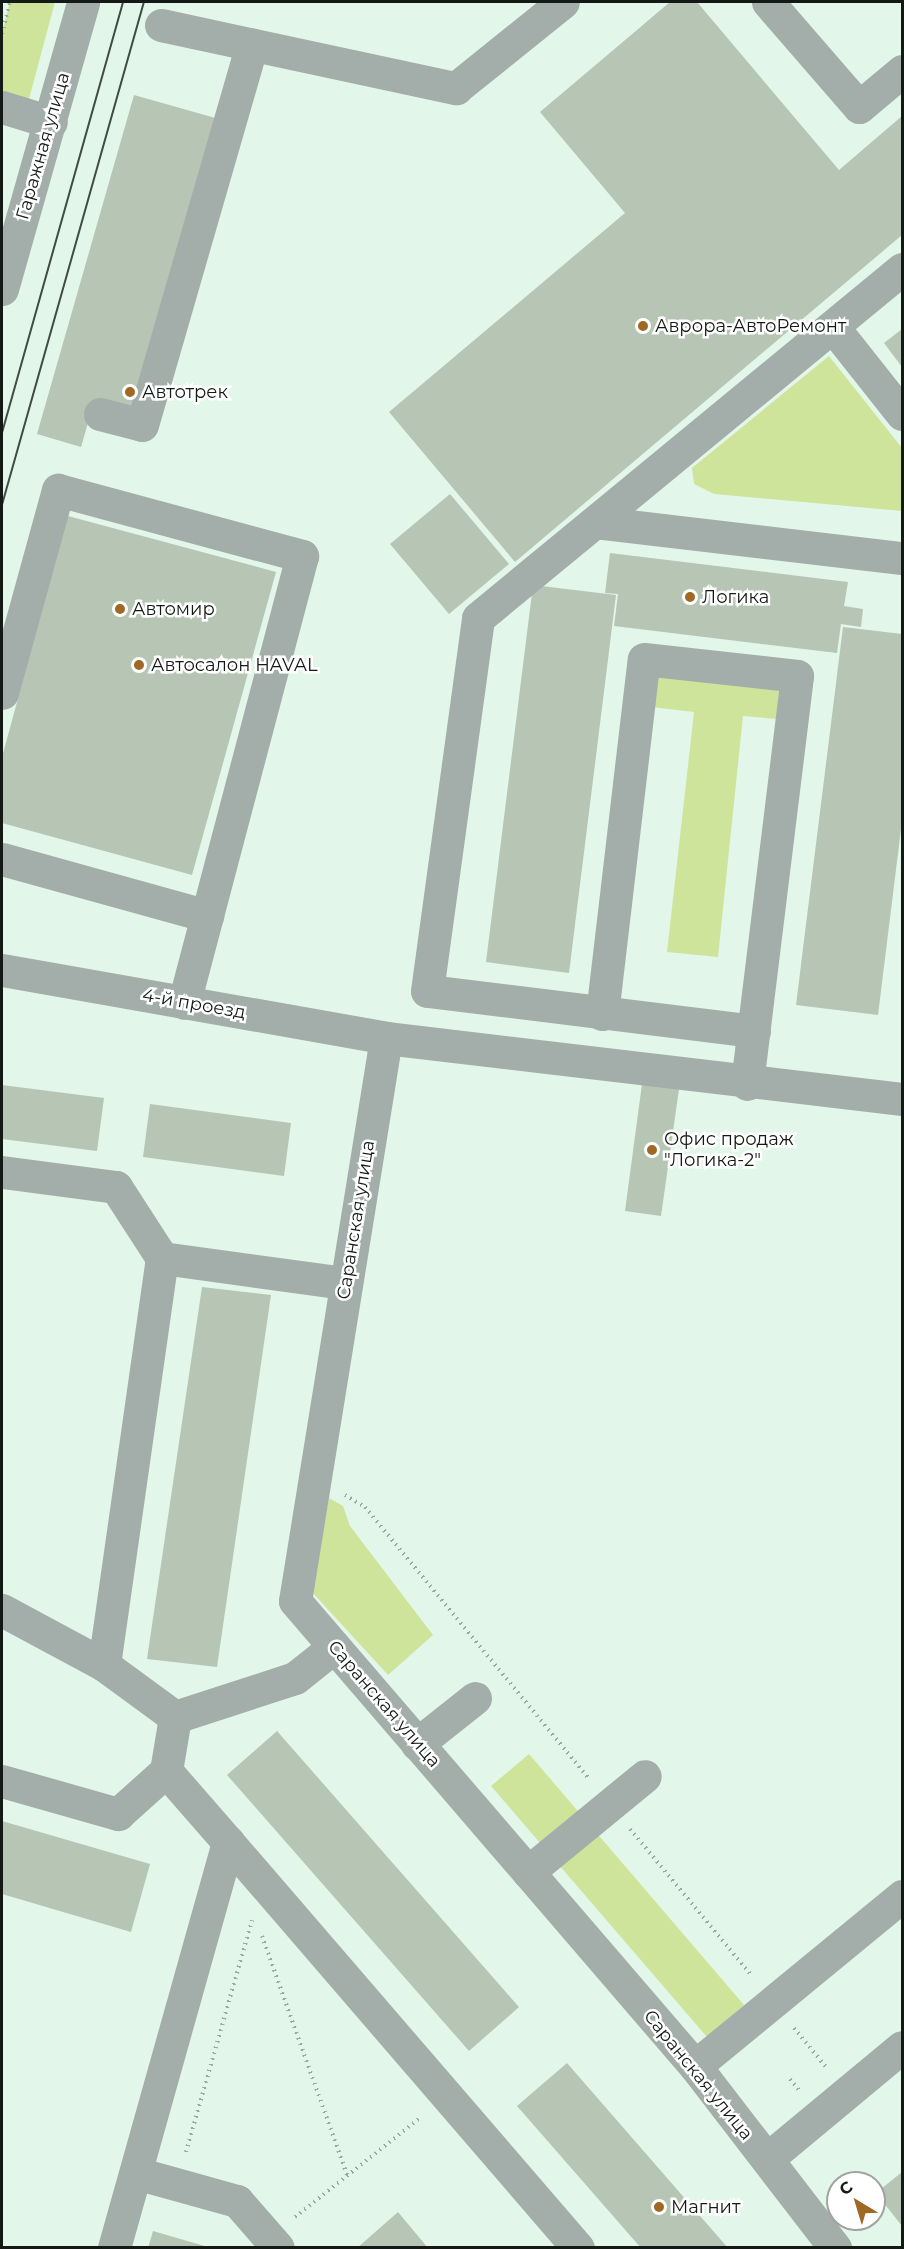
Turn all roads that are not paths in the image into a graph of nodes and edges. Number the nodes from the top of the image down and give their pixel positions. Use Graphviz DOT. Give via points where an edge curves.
graph roads {
  1 [pos="83,2"];
  2 [pos="563,2"];
  3 [pos="768,2"];
  4 [pos="161,25"];
  5 [pos="252,45"];
  6 [pos="903,70"];
  7 [pos="2,107"];
  8 [pos="51,122"];
  9 [pos="903,269"];
  10 [pos="2,290"];
  11 [pos="833,327"];
  12 [pos="100,414"];
  13 [pos="903,414"];
  14 [pos="595,522"];
  15 [pos="903,558"];
  16 [pos="2,693"];
  17 [pos="2,859"];
  18 [pos="207,916"];
  19 [pos="2,970"];
  20 [pos="184,1002"];
  21 [pos="602,1014"];
  22 [pos="754,1031"];
  23 [pos="386,1038"];
  24 [pos="747,1084"];
  25 [pos="902,1090"];
  26 [pos="2,1172"];
  27 [pos="162,1258"];
  28 [pos="345,1283"];
  29 [pos="2,1610"];
  30 [pos="334,1647"];
  31 [pos="104,1665"];
  32 [pos="475,1698"];
  33 [pos="175,1717"];
  34 [pos="417,1743"];
  35 [pos="166,1771"];
  36 [pos="645,1776"];
  37 [pos="2,1781"];
  38 [pos="228,1842"];
  39 [pos="528,1872"];
  40 [pos="903,1896"];
  41 [pos="902,2048"];
  42 [pos="694,2066"];
  43 [pos="767,2159"];
  44 [pos="136,2172"];
  45 [pos="273,2242"];
  46 [pos="114,2247"];
  47 [pos="578,2247"];
  48 [pos="835,2247"];
  1 -- 8 [label="street, Гаражная улица"];
  2 -- 5 [label="street" via="456,88"];
  3 -- 6 [label="street" via="859,107"];
  4 -- 5 [label="street"];
  5 -- 12 [label="street" via="142,425"];
  7 -- 8 [label="street"];
  8 -- 10 [label="street, Гаражная улица"];
  9 -- 11 [label="street"];
  11 -- 13 [label="street"];
  11 -- 14 [label="street"];
  14 -- 15 [label="street"];
  14 -- 21 [label="street" via="478,618 427,991"];
  16 -- 18 [label="street" via="57,490 302,556"];
  17 -- 18 [label="street"];
  18 -- 20 [label="street"];
  19 -- 20 [label="street, 4-й проезд"];
  20 -- 23 [label="street, 4-й проезд" via="245,1000"];
  21 -- 22 [label="street"];
  21 -- 22 [label="street" via="644,659 796,676"];
  22 -- 24 [label="street"];
  23 -- 24 [label="street, 4-й проезд" via="494,1061"];
  23 -- 28 [label="street, Саранская улица"];
  24 -- 25 [label="street, 4-й проезд"];
  26 -- 27 [label="street" via="116,1187"];
  27 -- 28 [label="street"];
  27 -- 31 [label="street"];
  28 -- 30 [label="street, Саранская улица" via="296,1601"];
  29 -- 31 [label="street"];
  30 -- 33 [label="street" via="295,1678"];
  30 -- 34 [label="street, Саранская улица"];
  31 -- 33 [label="street"];
  32 -- 34 [label="street"];
  33 -- 35 [label="street"];
  34 -- 39 [label="street, Саранская улица"];
  35 -- 37 [label="street" via="118,1814"];
  35 -- 38 [label="street"];
  36 -- 39 [label="street"];
  38 -- 44 [label="street"];
  38 -- 47 [label="street"];
  39 -- 42 [label="street, Саранская улица"];
  40 -- 42 [label="street"];
  41 -- 43 [label="street"];
  42 -- 43 [label="street, Саранская улица"];
  43 -- 48 [label="street, Саранская улица"];
  44 -- 45 [label="street" via="237,2201"];
  44 -- 46 [label="street"];
}
